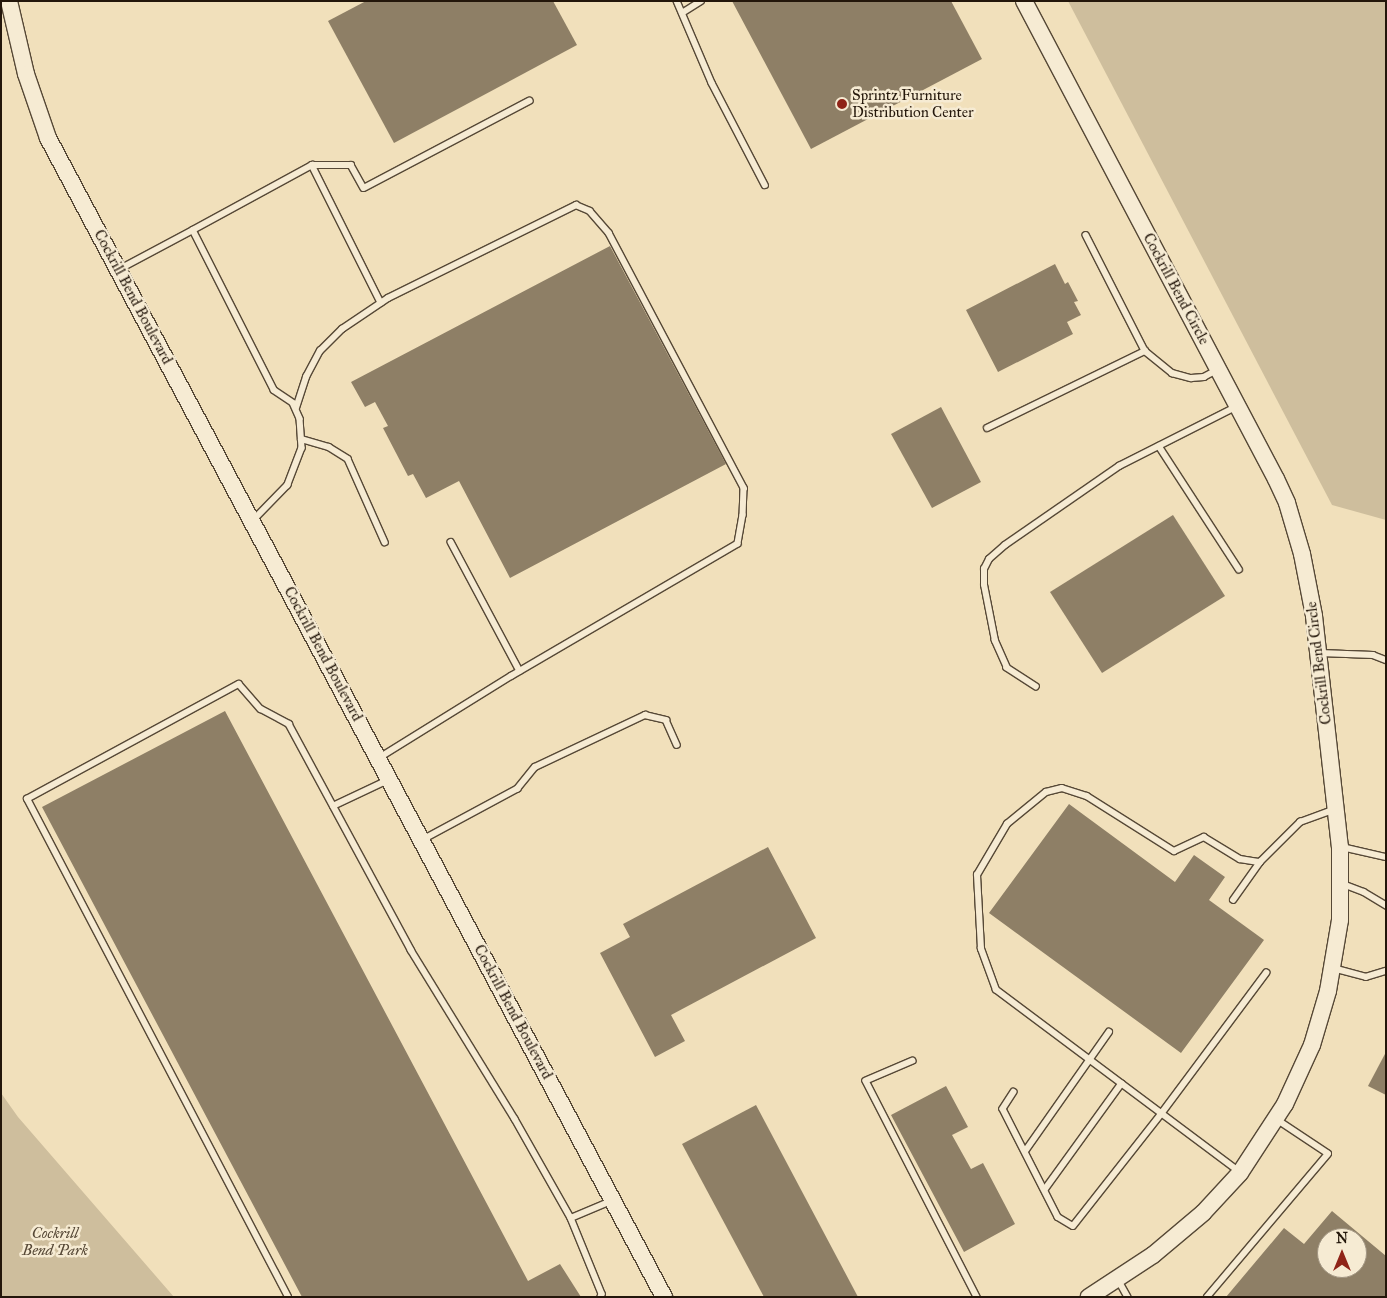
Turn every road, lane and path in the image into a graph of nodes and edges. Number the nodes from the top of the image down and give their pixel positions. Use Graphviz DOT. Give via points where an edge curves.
graph roads {
  1 [pos="9,1"];
  2 [pos="677,1"];
  3 [pos="701,1"];
  4 [pos="1024,1"];
  5 [pos="682,13"];
  6 [pos="529,101"];
  7 [pos="312,165"];
  8 [pos="765,185"];
  9 [pos="193,230"];
  10 [pos="1086,235"];
  11 [pos="119,270"];
  12 [pos="381,303"];
  13 [pos="1145,351"];
  14 [pos="1219,369"];
  15 [pos="1238,406"];
  16 [pos="296,408"];
  17 [pos="987,428"];
  18 [pos="301,438"];
  19 [pos="1159,446"];
  20 [pos="252,521"];
  21 [pos="386,542"];
  22 [pos="451,542"];
  23 [pos="1239,569"];
  24 [pos="1318,653"];
  25 [pos="1386,660"];
  26 [pos="520,671"];
  27 [pos="1036,687"];
  28 [pos="677,745"];
  29 [pos="378,759"];
  30 [pos="389,779"];
  31 [pos="333,806"];
  32 [pos="1336,809"];
  33 [pos="422,840"];
  34 [pos="1340,847"];
  35 [pos="1386,857"];
  36 [pos="1260,862"];
  37 [pos="1341,883"];
  38 [pos="1233,900"];
  39 [pos="1386,905"];
  40 [pos="1333,968"];
  41 [pos="1386,971"];
  42 [pos="1266,973"];
  43 [pos="1109,1032"];
  44 [pos="1088,1060"];
  45 [pos="913,1061"];
  46 [pos="1120,1084"];
  47 [pos="1014,1092"];
  48 [pos="1161,1114"];
  49 [pos="1276,1120"];
  50 [pos="1026,1150"];
  51 [pos="1240,1173"];
  52 [pos="1045,1189"];
  53 [pos="613,1200"];
  54 [pos="572,1218"];
  55 [pos="1118,1279"];
  56 [pos="288,1297"];
  57 [pos="601,1297"];
  58 [pos="664,1297"];
  59 [pos="977,1297"];
  60 [pos="1088,1297"];
  61 [pos="1128,1297"];
  62 [pos="1207,1297"];
  1 -- 11 [label="street, Cockrill Bend Boulevard" via="26,74 48,138"];
  2 -- 5 [label="lane"];
  3 -- 5 [label="lane"];
  4 -- 14 [label="street, Cockrill Bend Circle"];
  5 -- 8 [label="lane" via="712,83"];
  6 -- 7 [label="lane" via="364,188 351,165"];
  7 -- 9 [label="lane"];
  7 -- 12 [label="lane"];
  9 -- 11 [label="lane"];
  9 -- 16 [label="lane" via="274,390 293,402"];
  10 -- 13 [label="lane"];
  11 -- 20 [label="street, Cockrill Bend Boulevard"];
  12 -- 16 [label="lane" via="342,329 320,351 306,377"];
  12 -- 26 [label="lane" via="576,205 590,210 608,234 744,488 738,544"];
  13 -- 14 [label="lane" via="1172,373 1191,378 1204,377"];
  13 -- 17 [label="lane"];
  14 -- 15 [label="street, Cockrill Bend Circle"];
  15 -- 19 [label="lane"];
  15 -- 24 [label="street, Cockrill Bend Circle" via="1276,479 1296,528"];
  16 -- 18 [label="lane"];
  18 -- 20 [label="lane" via="302,448 288,486"];
  18 -- 21 [label="lane" via="329,446 348,459"];
  19 -- 23 [label="lane"];
  19 -- 27 [label="lane" via="1118,466 989,559 984,569 984,585 995,640 1007,668"];
  20 -- 29 [label="street, Cockrill Bend Boulevard"];
  22 -- 26 [label="lane"];
  24 -- 25 [label="lane" via="1373,654"];
  24 -- 32 [label="street, Cockrill Bend Circle"];
  26 -- 29 [label="lane"];
  28 -- 33 [label="lane" via="666,720 645,716 535,767 517,789"];
  29 -- 30 [label="street, Cockrill Bend Boulevard"];
  30 -- 31 [label="lane"];
  30 -- 33 [label="street, Cockrill Bend Boulevard"];
  31 -- 54 [label="lane" via="411,950"];
  31 -- 56 [label="lane" via="289,724 260,709 239,684 27,799"];
  32 -- 34 [label="street, Cockrill Bend Circle"];
  32 -- 36 [label="lane" via="1300,822"];
  33 -- 53 [label="street, Cockrill Bend Boulevard"];
  34 -- 35 [label="lane"];
  34 -- 37 [label="street, Cockrill Bend Circle"];
  36 -- 38 [label="lane"];
  36 -- 44 [label="lane" via="1240,859 1204,837 1174,850 1087,796 1062,788 1046,792 1007,824 977,875 981,949 996,990"];
  37 -- 39 [label="lane"];
  37 -- 40 [label="street, Cockrill Bend Circle"];
  40 -- 41 [label="lane" via="1366,977"];
  40 -- 49 [label="street, Cockrill Bend Circle" via="1312,1045"];
  42 -- 48 [label="lane"];
  43 -- 44 [label="lane"];
  44 -- 46 [label="lane"];
  44 -- 50 [label="lane"];
  45 -- 59 [label="lane" via="866,1081"];
  46 -- 48 [label="lane"];
  46 -- 52 [label="lane"];
  47 -- 50 [label="lane" via="1002,1109"];
  48 -- 51 [label="lane"];
  48 -- 52 [label="lane" via="1073,1226 1058,1217"];
  49 -- 51 [label="street, Cockrill Bend Circle"];
  49 -- 62 [label="lane" via="1328,1154"];
  50 -- 52 [label="lane"];
  51 -- 55 [label="street, Cockrill Bend Circle" via="1172,1240"];
  53 -- 54 [label="lane"];
  53 -- 58 [label="street, Cockrill Bend Boulevard"];
  54 -- 57 [label="lane"];
  55 -- 60 [label="street, Cockrill Bend Circle"];
  55 -- 61 [label="lane"];
}
